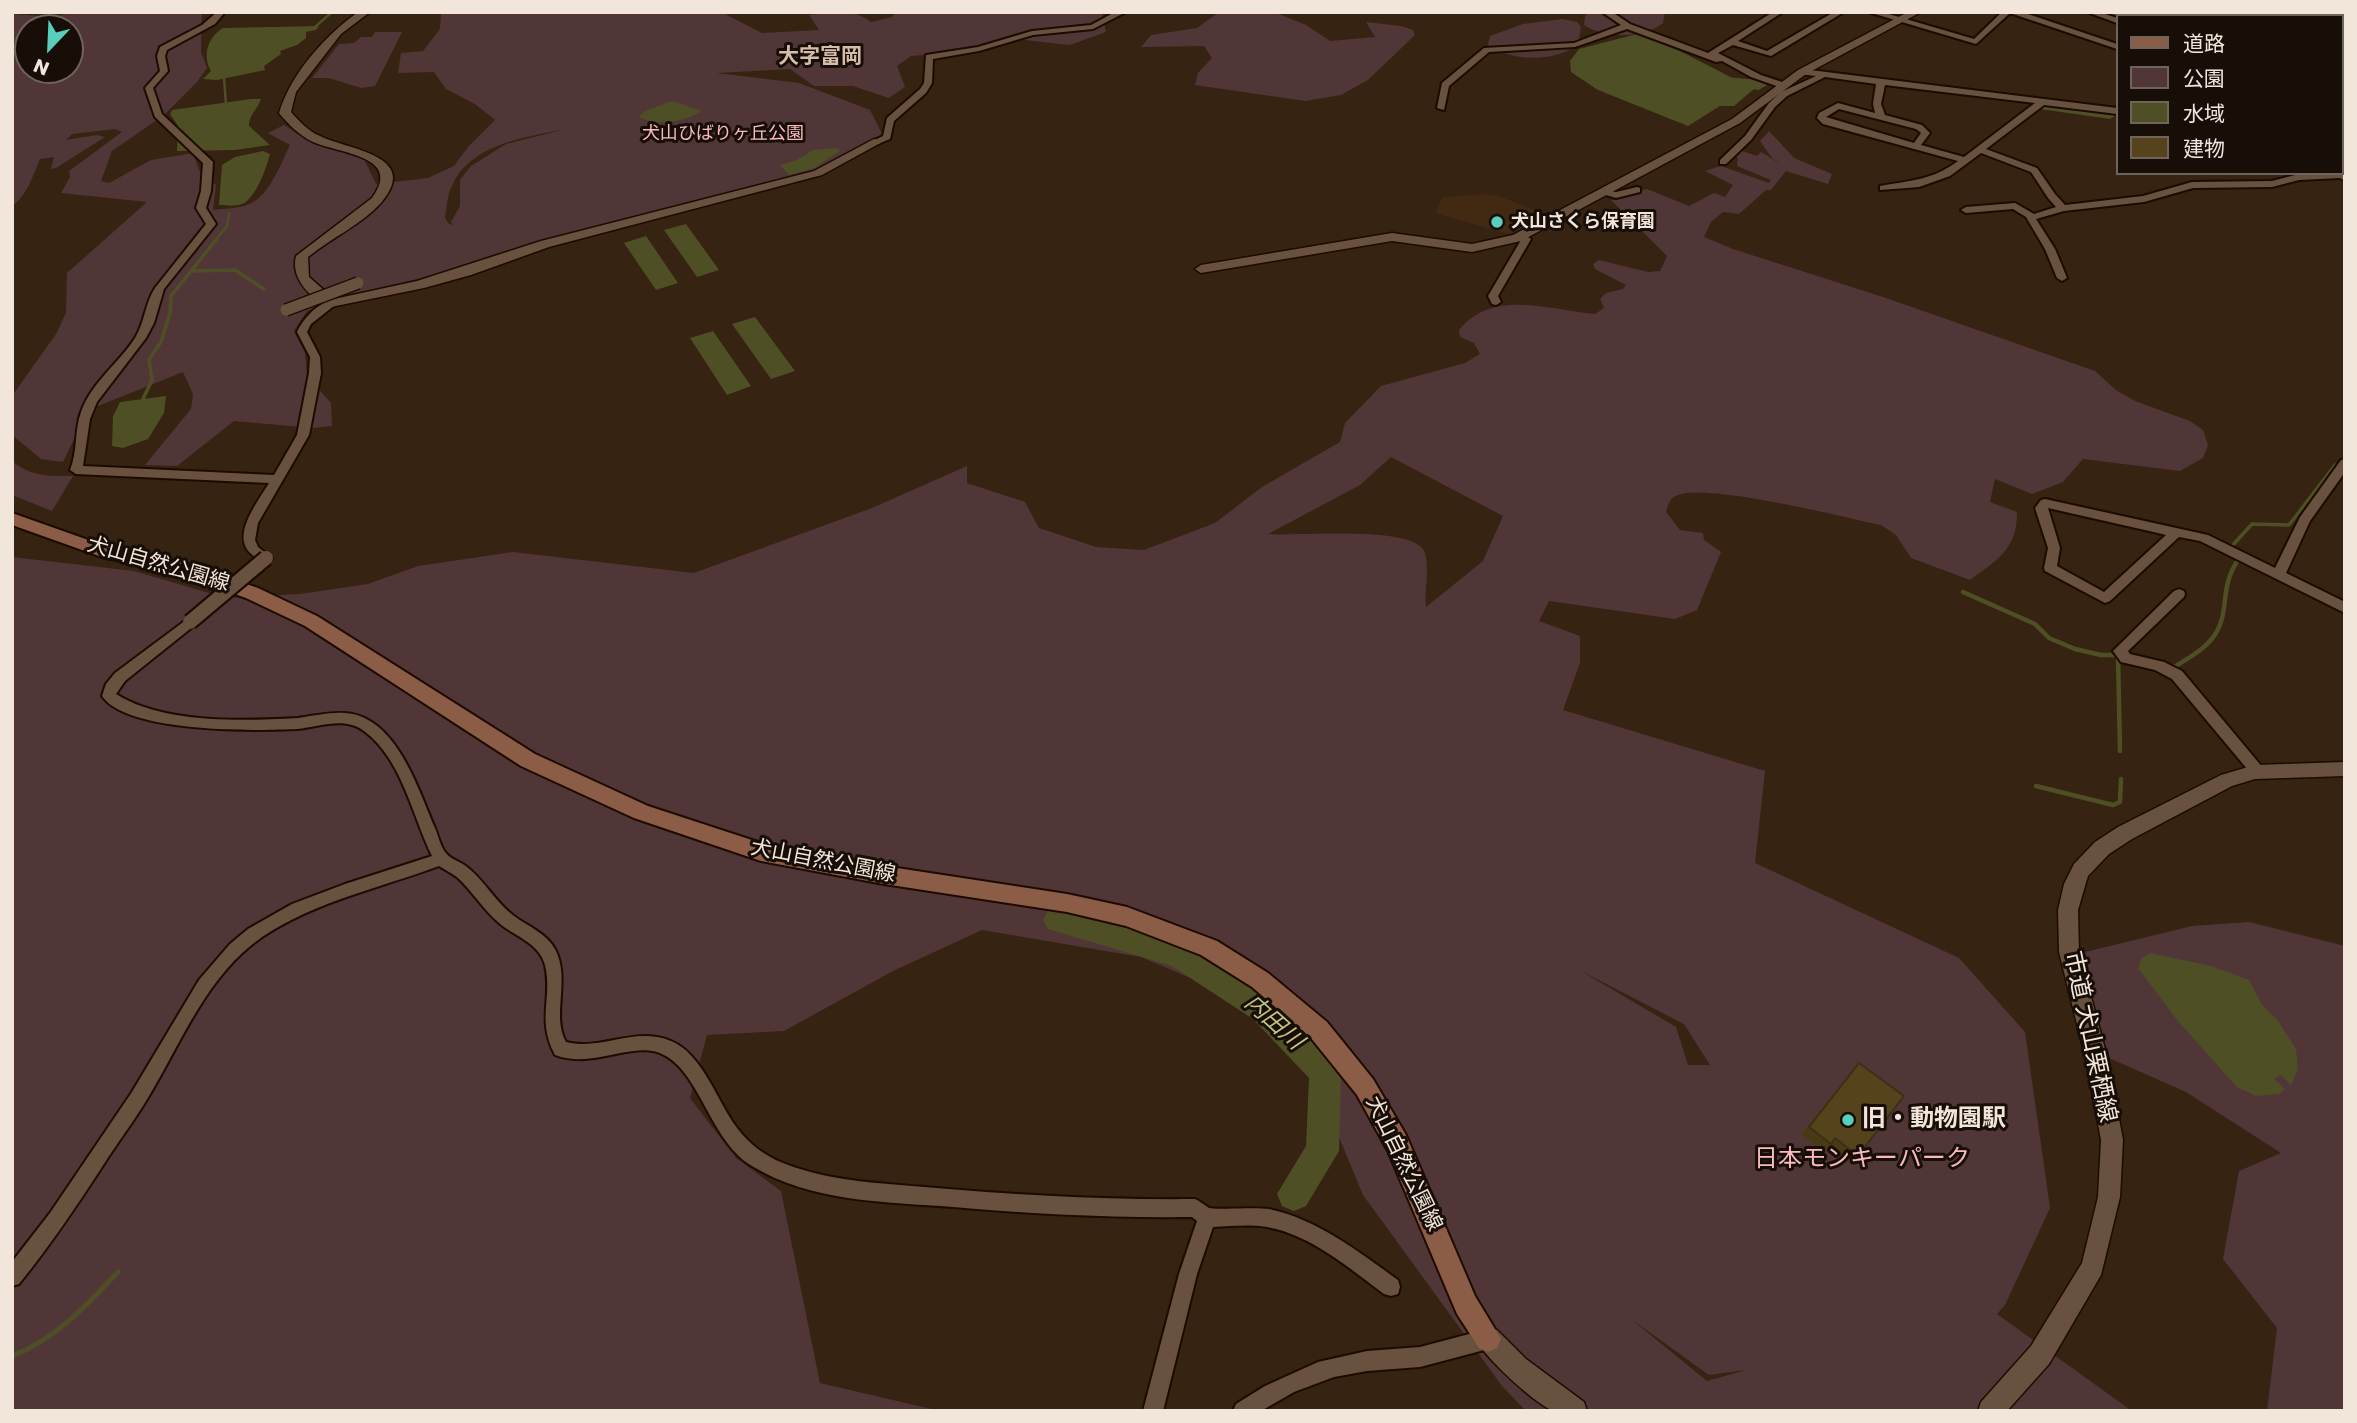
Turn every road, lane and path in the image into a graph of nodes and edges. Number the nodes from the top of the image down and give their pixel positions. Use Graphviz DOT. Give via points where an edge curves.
graph roads {
  1 [pos="221,12"];
  2 [pos="365,12"];
  3 [pos="1122,12"];
  4 [pos="1606,12"];
  5 [pos="1779,12"];
  6 [pos="1840,12"];
  7 [pos="1872,12"];
  8 [pos="1916,12"];
  9 [pos="2007,12"];
  10 [pos="2013,12"];
  11 [pos="2091,12"];
  12 [pos="1900,20"];
  13 [pos="2116,21"];
  14 [pos="1627,26"];
  15 [pos="1732,42"];
  16 [pos="2116,47"];
  17 [pos="1802,72"];
  18 [pos="1821,76"];
  19 [pos="1761,78"];
  20 [pos="1881,81"];
  21 [pos="1782,85"];
  22 [pos="2041,103"];
  23 [pos="1441,108"];
  24 [pos="2116,111"];
  25 [pos="1881,117"];
  26 [pos="878,141"];
  27 [pos="1916,146"];
  28 [pos="1979,149"];
  29 [pos="1965,160"];
  30 [pos="1723,162"];
  31 [pos="2341,175"];
  32 [pos="1883,188"];
  33 [pos="1637,190"];
  34 [pos="1604,193"];
  35 [pos="2063,208"];
  36 [pos="1966,210"];
  37 [pos="2032,216"];
  38 [pos="1522,236"];
  39 [pos="1202,270"];
  40 [pos="2062,278"];
  41 [pos="358,283"];
  42 [pos="1496,302"];
  43 [pos="331,303"];
  44 [pos="286,310"];
  45 [pos="2345,463"];
  46 [pos="279,479"];
  47 [pos="12,519"];
  48 [pos="2177,531"];
  49 [pos="2279,574"];
  50 [pos="2179,594"];
  51 [pos="2345,608"];
  52 [pos="2345,769"];
  53 [pos="2258,772"];
  54 [pos="442,859"];
  55 [pos="1206,1218"];
  56 [pos="12,1277"];
  57 [pos="1391,1287"];
  58 [pos="1488,1339"];
  59 [pos="1153,1411"];
  60 [pos="1244,1411"];
  61 [pos="1575,1411"];
  62 [pos="1990,1411"];
  1 -- 46 [label="street" via="218,20 163,49 164,71 149,88 155,111 208,162 201,208 211,225 158,289 146,330 90,403 82,423 82,458 76,470"];
  2 -- 43 [label="street" via="337,32 286,102 285,113 314,138 375,159 387,173 379,198 302,256 300,275"];
  3 -- 26 [label="street" via="1093,27 1032,33 986,48 929,57 928,83 890,120 887,137"];
  4 -- 14 [label="street"];
  5 -- 15 [label="street"];
  6 -- 15 [label="street" via="1768,54"];
  7 -- 12 [label="street"];
  8 -- 12 [label="street"];
  9 -- 12 [label="street" via="1976,42"];
  10 -- 16 [label="street"];
  11 -- 13 [label="street"];
  12 -- 17 [label="street"];
  14 -- 19 [label="street"];
  14 -- 23 [label="street" via="1575,45 1487,51 1445,85"];
  15 -- 19 [label="street" via="1713,53"];
  17 -- 18 [label="street"];
  17 -- 21 [label="street"];
  18 -- 20 [label="street"];
  18 -- 30 [label="street" via="1783,94"];
  19 -- 21 [label="street"];
  20 -- 22 [label="street"];
  20 -- 25 [label="street" via="1877,104"];
  21 -- 34 [label="street" via="1750,114"];
  22 -- 24 [label="street"];
  22 -- 28 [label="street"];
  25 -- 27 [label="street" via="1919,127 1926,133"];
  25 -- 27 [label="street" via="1838,106 1821,118"];
  26 -- 43 [label="street" via="818,173 545,244 431,281"];
  27 -- 29 [label="street"];
  28 -- 29 [label="street"];
  28 -- 35 [label="street" via="2034,170"];
  29 -- 32 [label="street" via="1940,178"];
  31 -- 35 [label="street" via="2272,184 2192,185 2144,199"];
  33 -- 34 [label="street"];
  34 -- 38 [label="street"];
  35 -- 37 [label="street"];
  36 -- 37 [label="street" via="2015,206"];
  37 -- 40 [label="street"];
  38 -- 39 [label="street" via="1472,248 1392,237"];
  38 -- 42 [label="street" via="1526,239 1493,296"];
  41 -- 44 [label="street, bridge"];
  43 -- 46 [label="street" via="307,322 302,332 315,357 315,373 303,435"];
  45 -- 49 [label="street" via="2304,520"];
  46 -- 54 [label="street, bridge" via="252,523 253,550 266,558 120,677 109,696 141,712 206,722 292,723 334,717 365,723 379,736 401,772"];
  47 -- 58 [label="main road, 犬山自然公園線" via="105,552 184,569 252,593 311,621 528,760 641,812 761,852 1115,914 1209,948 1260,980 1319,1030 1365,1087 1398,1143 1465,1305"];
  48 -- 48 [label="street" via="2105,598 2050,568 2054,548 2041,508 2045,503"];
  48 -- 49 [label="street" via="2204,538"];
  49 -- 51 [label="street"];
  50 -- 53 [label="street" via="2120,651 2126,658 2177,675"];
  52 -- 53 [label="street, 市道 犬山栗栖線"];
  53 -- 62 [label="street, 市道 犬山栗栖線" via="2227,780 2126,833 2102,848 2074,884 2067,928 2069,952 2112,1140 2109,1197 2093,1267 2040,1355"];
  54 -- 55 [label="street" via="549,953 555,983 554,1033 561,1049 582,1053 629,1042 653,1042 673,1050 738,1144 774,1169 820,1184 870,1191 1119,1210 1195,1208"];
  54 -- 56 [label="street" via="289,913 225,960 201,988 143,1091 48,1232"];
  55 -- 57 [label="street" via="1252,1216 1281,1222 1317,1238"];
  55 -- 59 [label="street"];
  58 -- 60 [label="street" via="1420,1357 1337,1366 1267,1394"];
  58 -- 61 [label="street" via="1517,1368"];
}
